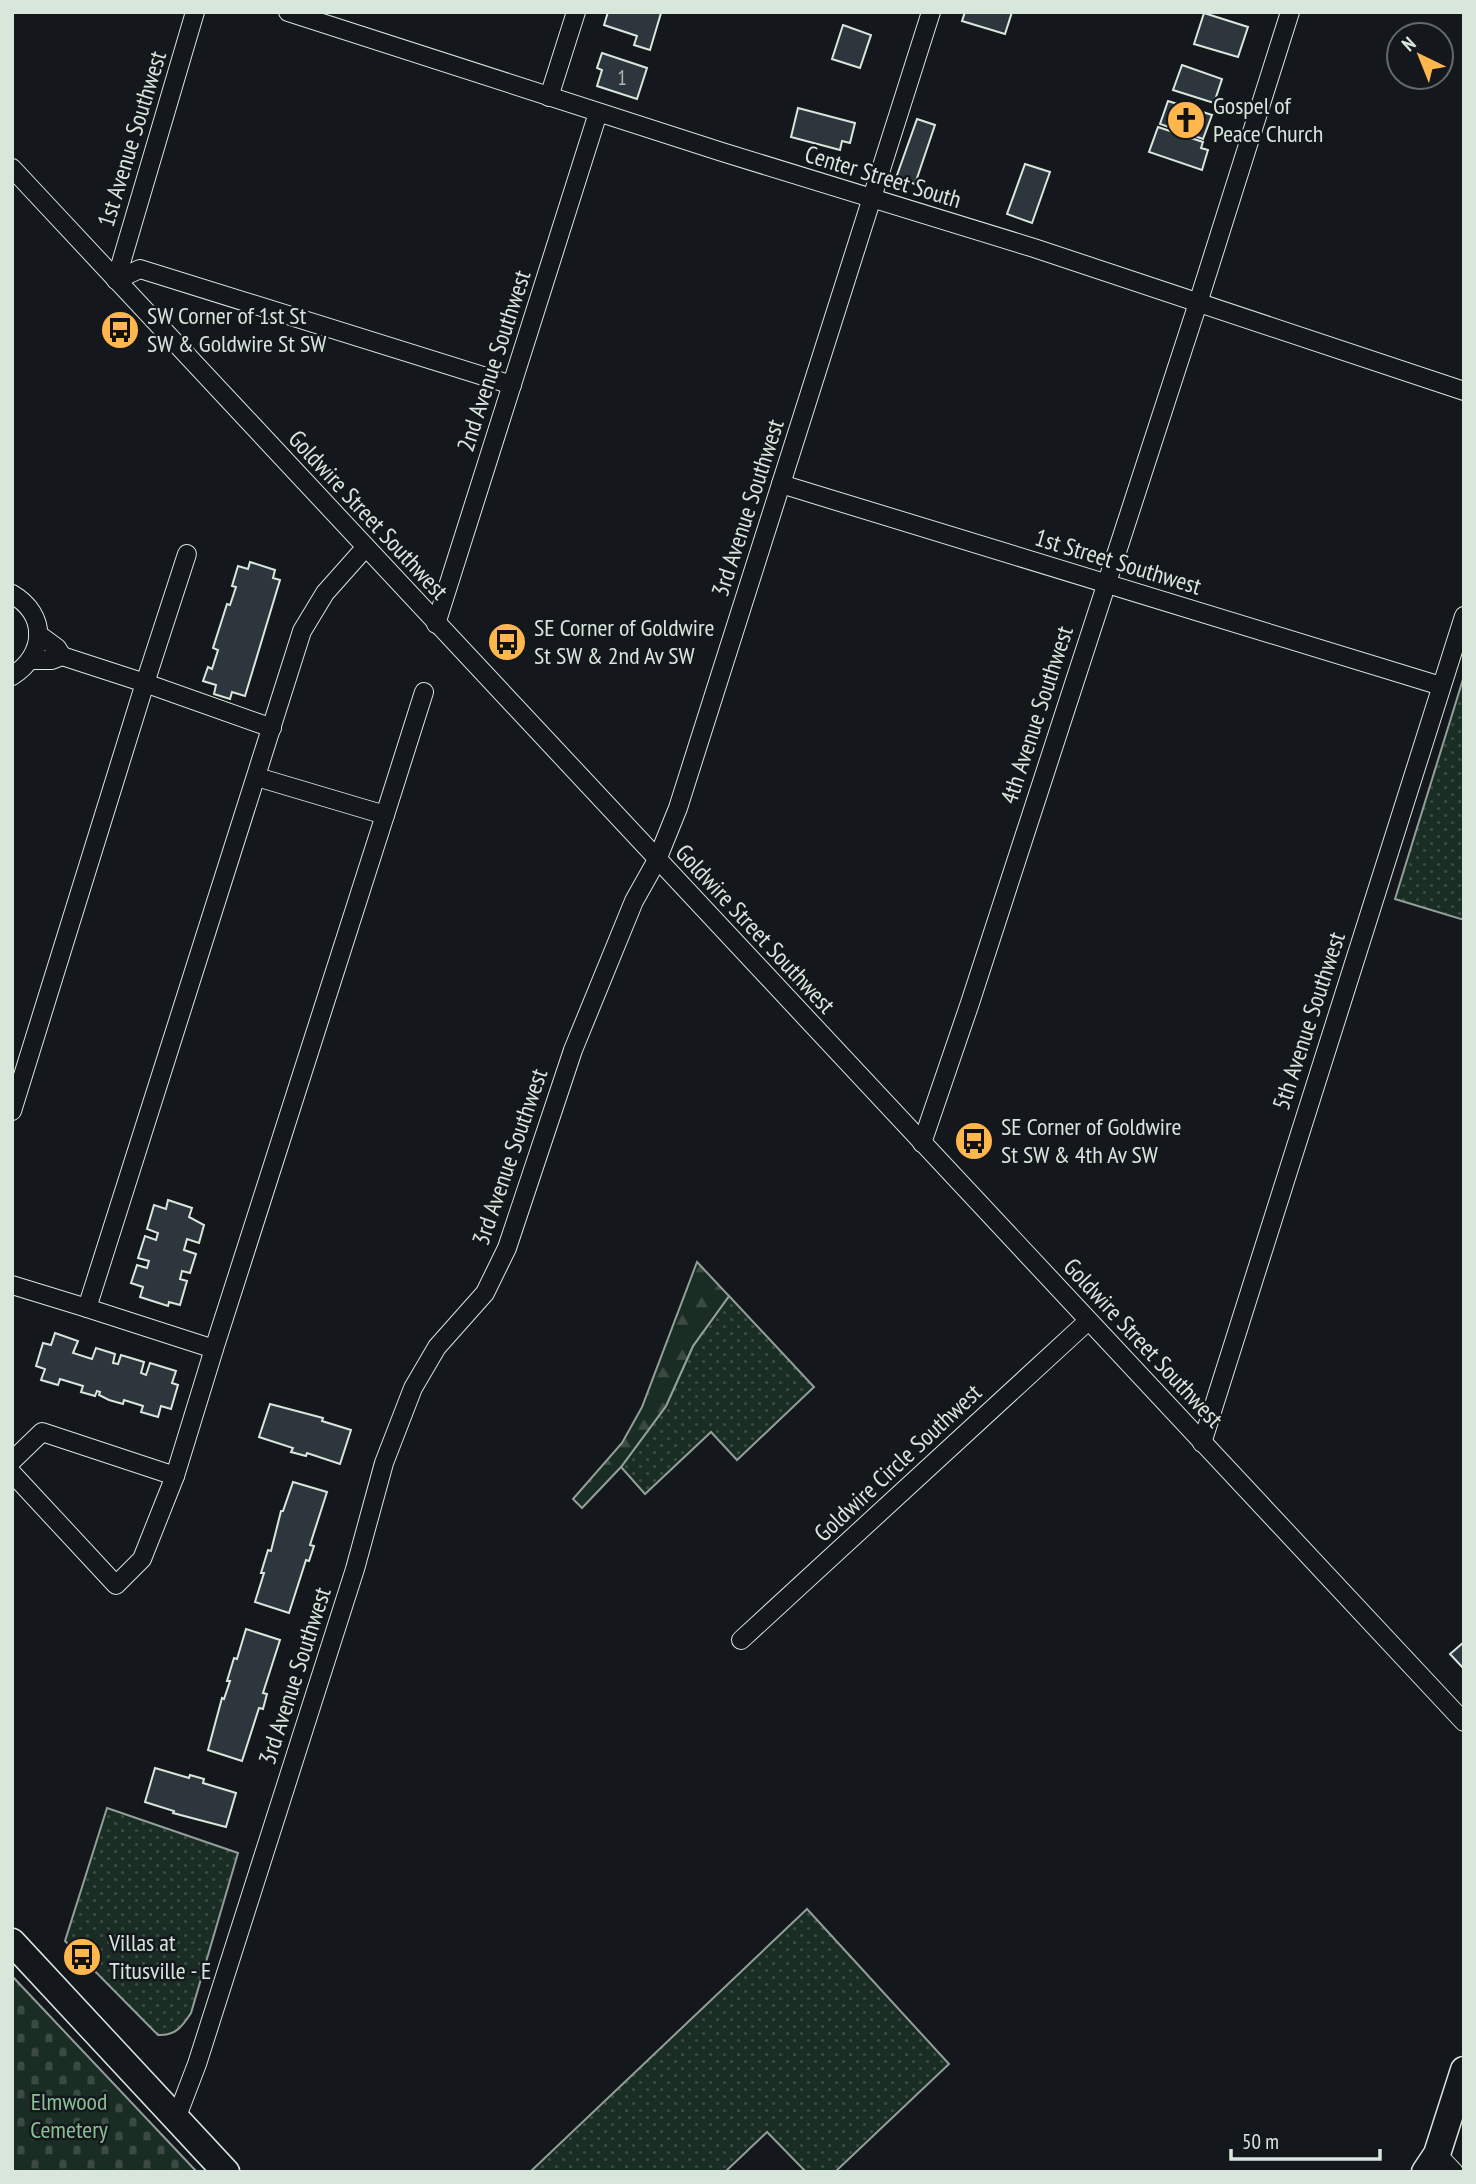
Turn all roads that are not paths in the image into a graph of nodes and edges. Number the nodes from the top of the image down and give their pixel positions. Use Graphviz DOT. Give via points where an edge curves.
graph roads {
  1 [pos="195,12"];
  2 [pos="288,12"];
  3 [pos="576,12"];
  4 [pos="931,12"];
  5 [pos="1290,12"];
  6 [pos="549,97"];
  7 [pos="598,113"];
  8 [pos="12,168"];
  9 [pos="872,199"];
  10 [pos="116,280"];
  11 [pos="1198,303"];
  12 [pos="512,385"];
  13 [pos="1464,391"];
  14 [pos="781,484"];
  15 [pos="365,548"];
  16 [pos="187,554"];
  17 [pos="1106,583"];
  18 [pos="12,594"];
  19 [pos="1464,616"];
  20 [pos="436,624"];
  21 [pos="38,634"];
  22 [pos="62,656"];
  23 [pos="31,660"];
  24 [pos="12,677"];
  25 [pos="145,683"];
  26 [pos="1441,686"];
  27 [pos="424,692"];
  28 [pos="272,728"];
  29 [pos="257,777"];
  30 [pos="385,815"];
  31 [pos="657,860"];
  32 [pos="12,1111"];
  33 [pos="922,1143"];
  34 [pos="12,1285"];
  35 [pos="87,1308"];
  36 [pos="1088,1321"];
  37 [pos="214,1349"];
  38 [pos="1202,1443"];
  39 [pos="12,1461"];
  40 [pos="12,1473"];
  41 [pos="175,1476"];
  42 [pos="741,1640"];
  43 [pos="1464,1722"];
  44 [pos="12,1942"];
  45 [pos="1464,2070"];
  46 [pos="176,2119"];
  47 [pos="1439,2166"];
  48 [pos="226,2172"];
  1 -- 10 [label="street, 1st Avenue Southwest"];
  2 -- 6 [label="street, Center Street South"];
  3 -- 6 [label="street"];
  4 -- 9 [label="street, 3rd Avenue Southwest"];
  5 -- 11 [label="street, 4th Avenue Southwest"];
  6 -- 7 [label="street, Center Street South"];
  7 -- 9 [label="street, Center Street South"];
  7 -- 12 [label="street, 2nd Avenue Southwest"];
  8 -- 10 [label="street, Goldwire Street Southwest"];
  9 -- 11 [label="street, Center Street South"];
  9 -- 14 [label="street, 3rd Avenue Southwest"];
  10 -- 12 [label="street" via="141,269"];
  10 -- 15 [label="street, Goldwire Street Southwest"];
  11 -- 13 [label="street, Center Street South"];
  11 -- 17 [label="street, 4th Avenue Southwest"];
  12 -- 20 [label="street, 2nd Avenue Southwest"];
  14 -- 17 [label="street, 1st Street Southwest"];
  14 -- 31 [label="street, 3rd Avenue Southwest" via="678,808"];
  15 -- 20 [label="street, Goldwire Street Southwest"];
  15 -- 28 [label="street" via="325,593 302,631"];
  16 -- 25 [label="street"];
  17 -- 26 [label="street, 1st Street Southwest"];
  17 -- 33 [label="street, 4th Avenue Southwest"];
  18 -- 21 [label="street" via="32,612"];
  19 -- 26 [label="street, 5th Avenue Southwest"];
  20 -- 31 [label="street, Goldwire Street Southwest"];
  21 -- 22 [label="street"];
  21 -- 23 [label="street"];
  22 -- 23 [label="street"];
  22 -- 25 [label="street"];
  23 -- 24 [label="street"];
  25 -- 28 [label="street"];
  25 -- 32 [label="street"];
  26 -- 38 [label="street, 5th Avenue Southwest"];
  27 -- 30 [label="street"];
  28 -- 29 [label="street"];
  29 -- 30 [label="street"];
  29 -- 35 [label="street"];
  30 -- 37 [label="street"];
  31 -- 33 [label="street, Goldwire Street Southwest"];
  31 -- 46 [label="street, 3rd Avenue Southwest" via="634,901 573,1050 507,1248 485,1293 437,1347 413,1388 384,1463 355,1569"];
  33 -- 36 [label="street, Goldwire Street Southwest"];
  34 -- 35 [label="street"];
  35 -- 37 [label="street"];
  36 -- 38 [label="street, Goldwire Street Southwest"];
  36 -- 42 [label="street, Goldwire Circle Southwest"];
  37 -- 41 [label="street"];
  38 -- 43 [label="street, Goldwire Street Southwest"];
  39 -- 41 [label="street" via="42,1433"];
  40 -- 41 [label="street" via="116,1585 142,1559"];
  44 -- 46 [label="main road"];
  45 -- 47 [label="main road"];
  46 -- 48 [label="main road"];
}
